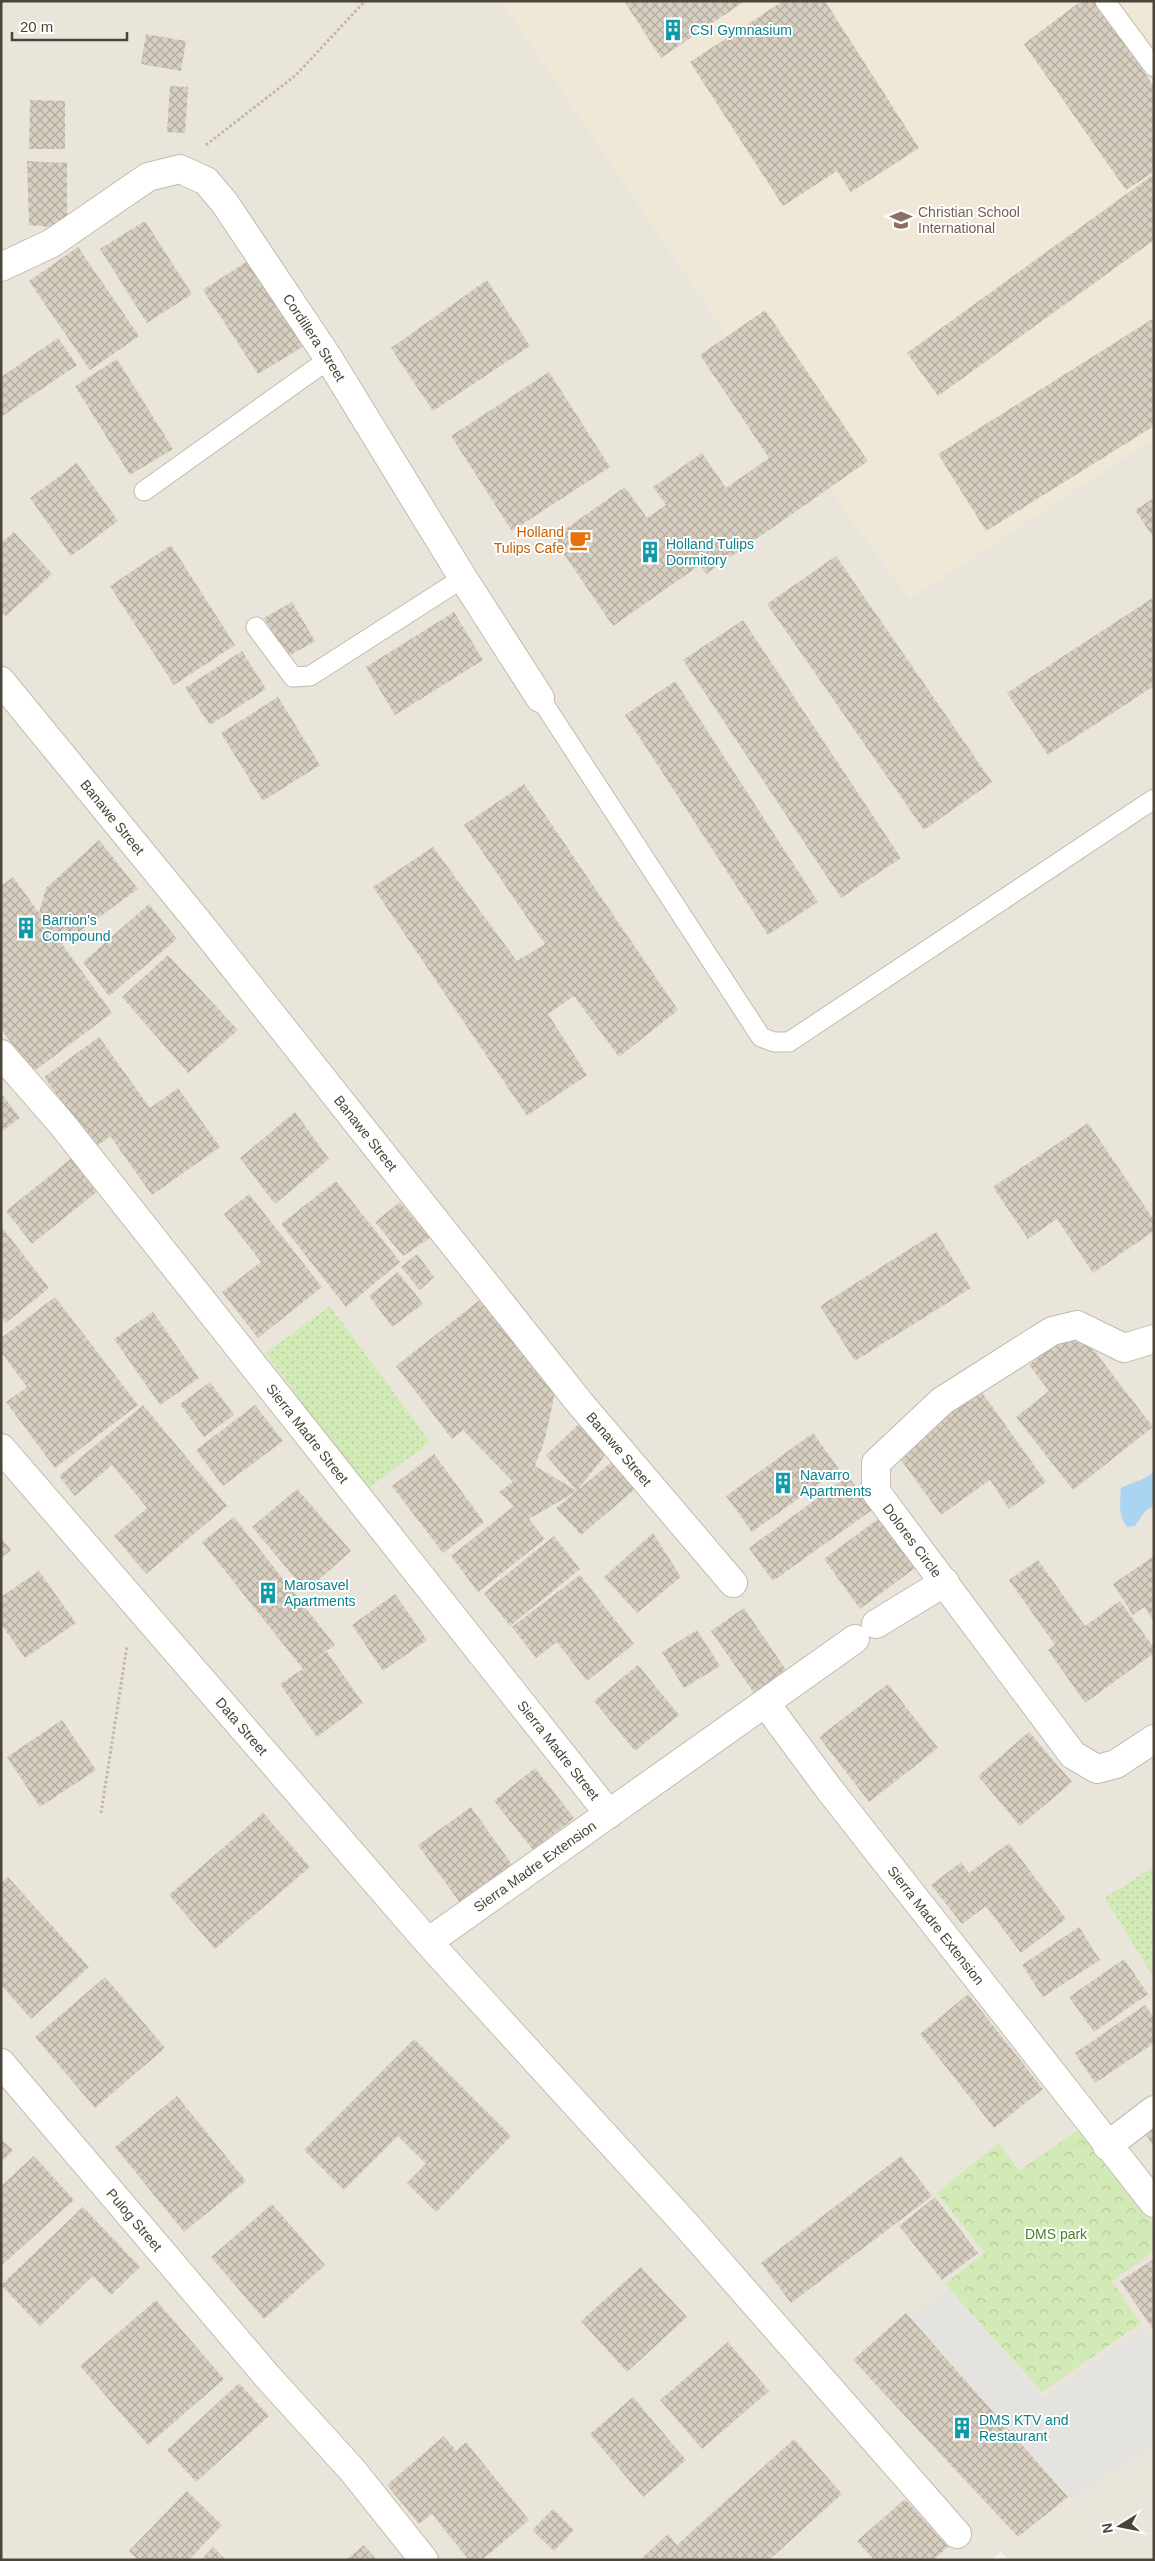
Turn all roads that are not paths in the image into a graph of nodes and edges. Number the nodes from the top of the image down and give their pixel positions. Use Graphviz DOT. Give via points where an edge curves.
graph roads {
  1 [pos="1104,1"];
  2 [pos="1154,67"];
  3 [pos="1,267"];
  4 [pos="329,359"];
  5 [pos="144,491"];
  6 [pos="463,578"];
  7 [pos="256,627"];
  8 [pos="1,681"];
  9 [pos="540,698"];
  10 [pos="1154,799"];
  11 [pos="1,1054"];
  12 [pos="1154,1339"];
  13 [pos="1,1448"];
  14 [pos="945,1582"];
  15 [pos="733,1583"];
  16 [pos="766,1704"];
  17 [pos="1154,1739"];
  18 [pos="609,1814"];
  19 [pos="428,1942"];
  20 [pos="1,2063"];
  21 [pos="1154,2110"];
  22 [pos="1107,2146"];
  23 [pos="1154,2204"];
  24 [pos="957,2534"];
  25 [pos="424,2560"];
  1 -- 2 [label="lane"];
  3 -- 4 [label="street, Cordillera Street" via="52,243 148,177 180,169 206,181 224,202"];
  4 -- 5 [label="lane"];
  4 -- 6 [label="street, Cordillera Street"];
  6 -- 7 [label="lane" via="310,676 302,678 293,677"];
  6 -- 9 [label="street, Cordillera Street"];
  8 -- 15 [label="street, Banawe Street" via="211,938 579,1402"];
  9 -- 10 [label="lane" via="761,1037 774,1042 788,1042"];
  11 -- 18 [label="street, Sierra Madre Street" via="68,1132"];
  12 -- 14 [label="street, Dolores Circle" via="1124,1348 1077,1325 1052,1331 942,1401 876,1463 876,1492"];
  13 -- 19 [label="street, Data Street"];
  14 -- 16 [label="street, Sierra Madre Extension" via="866,1632"];
  14 -- 17 [label="street, Dolores Circle" via="1073,1755 1097,1769 1116,1764"];
  16 -- 18 [label="street, Sierra Madre Extension"];
  16 -- 22 [label="street, Sierra Madre Extension" via="829,1790"];
  18 -- 19 [label="street, Sierra Madre Extension"];
  19 -- 24 [label="street, Data Street" via="695,2235"];
  20 -- 25 [label="street, Pulog Street" via="352,2471"];
  21 -- 22 [label="street"];
  22 -- 23 [label="street, Sierra Madre Extension"];
}
